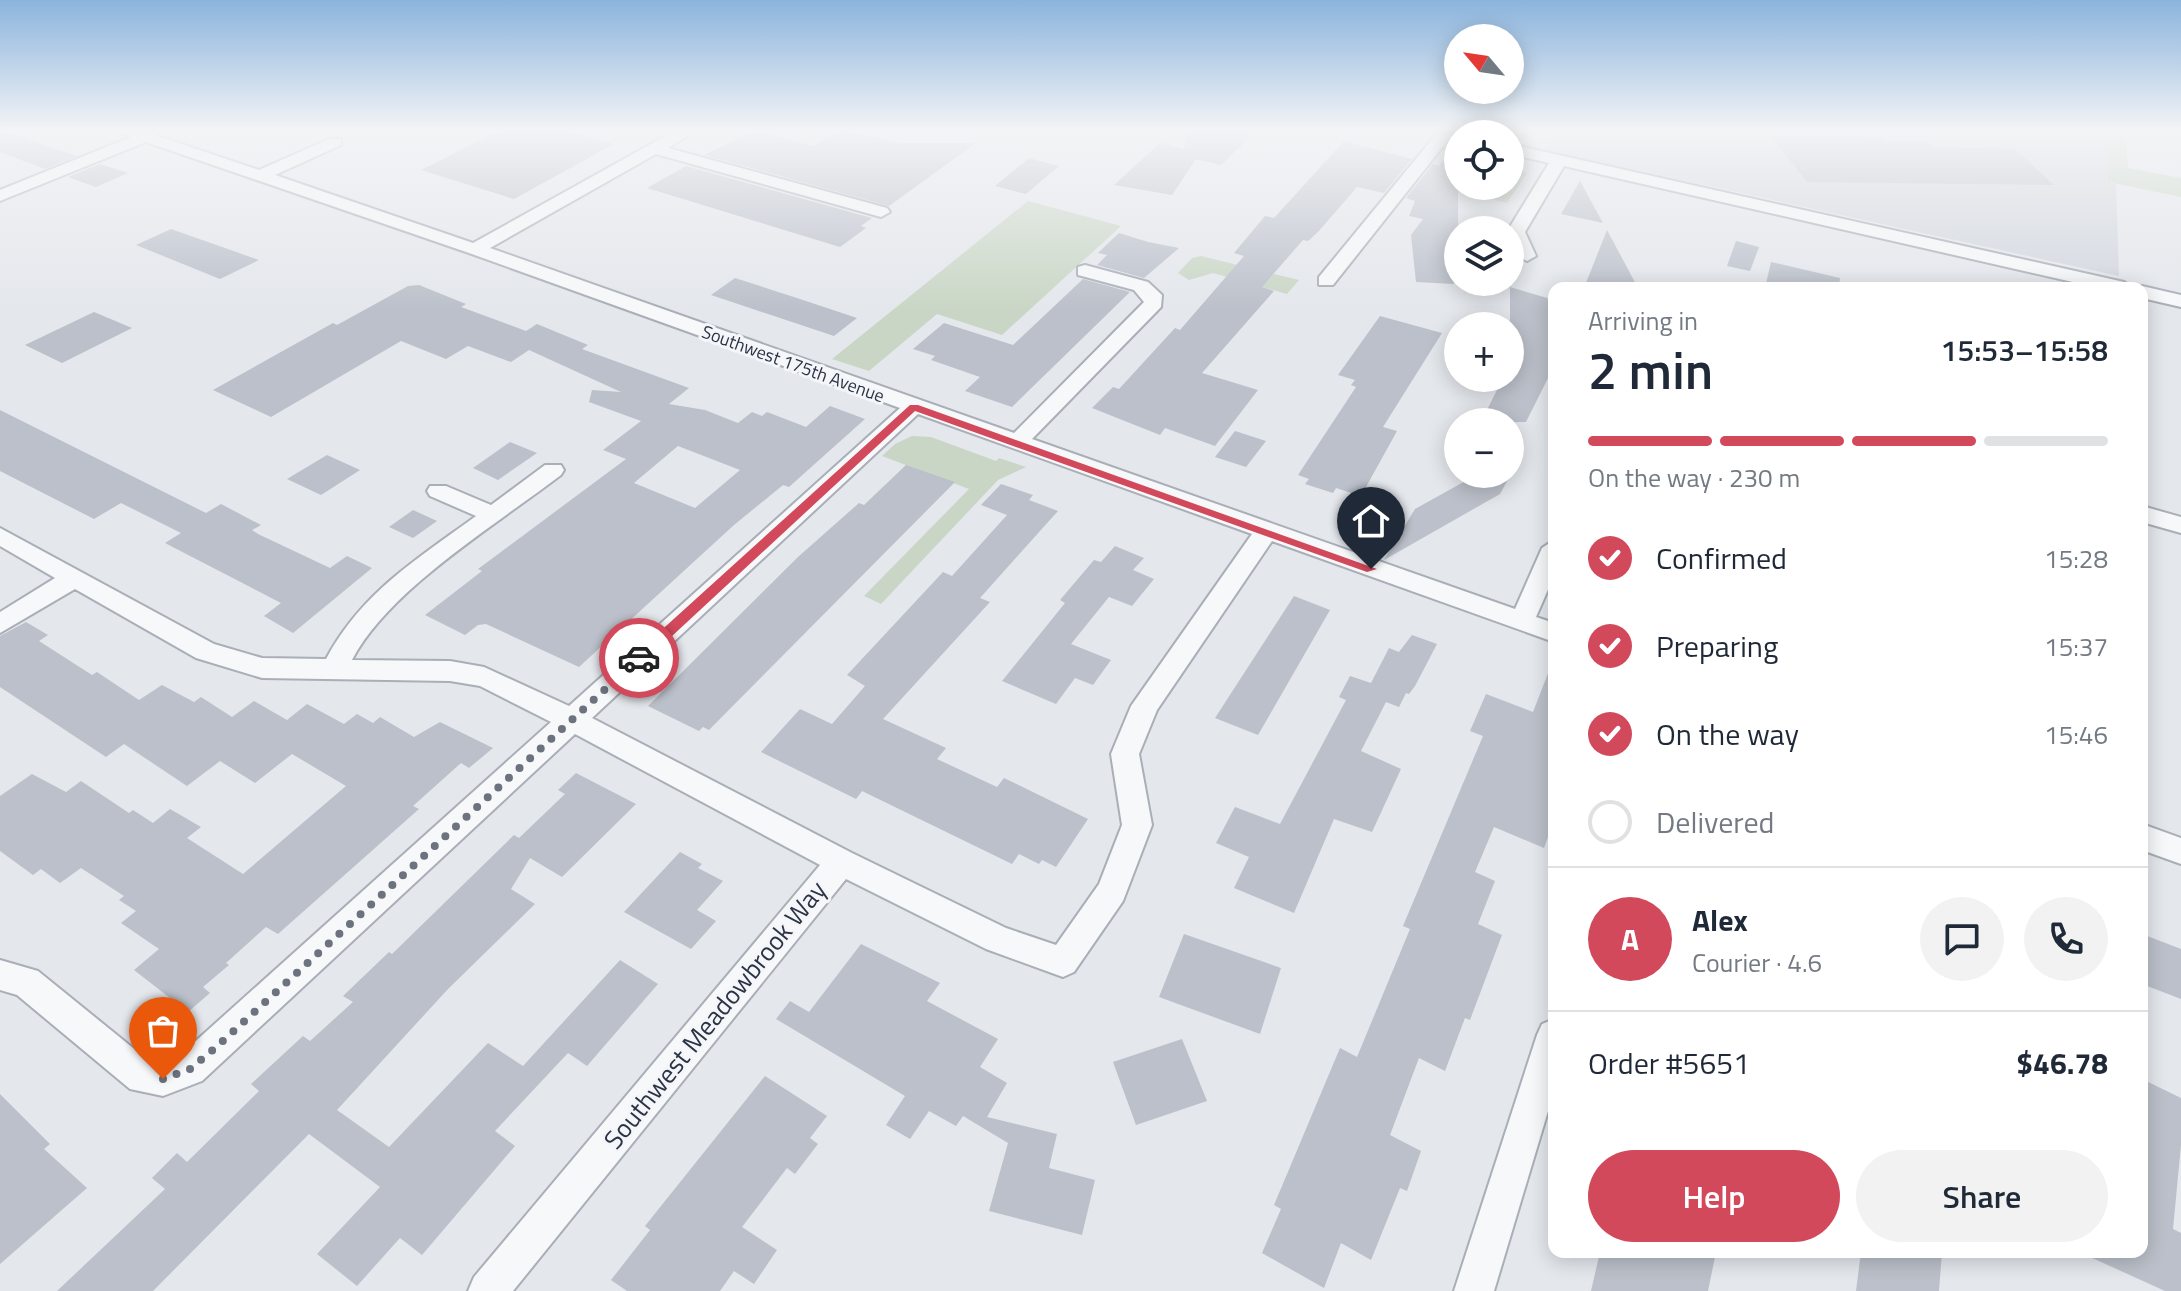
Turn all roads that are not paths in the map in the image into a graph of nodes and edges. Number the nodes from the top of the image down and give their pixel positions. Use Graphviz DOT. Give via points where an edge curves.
graph roads {
  1 [pos="299,189"];
  2 [pos="583,189"];
  3 [pos="799,189"];
  4 [pos="1401,189"];
  5 [pos="1542,189"];
  6 [pos="1685,189"];
  7 [pos="881,212"];
  8 [pos="475,249"];
  9 [pos="1527,256"];
  10 [pos="1085,271"];
  11 [pos="1326,281"];
  12 [pos="2085,282"];
  13 [pos="2148,293"];
  14 [pos="2181,301"];
  15 [pos="914,407"];
  16 [pos="1016,443"];
  17 [pos="553,470"];
  18 [pos="438,491"];
  19 [pos="493,515"];
  20 [pos="2148,516"];
  21 [pos="2181,525"];
  22 [pos="1266,532"];
  23 [pos="0,536"];
  24 [pos="1548,562"];
  25 [pos="74,578"];
  26 [pos="1522,621"];
  27 [pos="0,624"];
  28 [pos="1548,631"];
  29 [pos="333,671"];
  30 [pos="572,720"];
  31 [pos="2148,839"];
  32 [pos="2181,851"];
  33 [pos="841,862"];
  34 [pos="0,975"];
  35 [pos="1548,1054"];
  36 [pos="488,1291"];
  37 [pos="1474,1291"];
  1 -- 8 [label="street, Southwest 175th Avenue"];
  2 -- 8 [label="street"];
  3 -- 7 [label="street"];
  4 -- 11 [label="street"];
  5 -- 9 [label="street" via="1516,232"];
  6 -- 12 [label="street"];
  8 -- 15 [label="street, Southwest 175th Avenue"];
  10 -- 16 [label="street" via="1141,286 1150,293 1152,307"];
  13 -- 14 [label="street"];
  15 -- 16 [label="street, Southwest 175th Avenue"];
  15 -- 30 [label="street"];
  16 -- 22 [label="street, Southwest 175th Avenue"];
  17 -- 19 [label="street"];
  18 -- 19 [label="street"];
  19 -- 29 [label="street" via="384,597 354,631"];
  20 -- 21 [label="street"];
  22 -- 26 [label="street, Southwest 175th Avenue"];
  22 -- 33 [label="street, Southwest Meadowbrook Way" via="1145,706 1125,754 1137,825 1112,891 1063,962 997,939"];
  23 -- 25 [label="street"];
  24 -- 26 [label="street"];
  25 -- 27 [label="street"];
  25 -- 29 [label="street" via="205,651 262,668"];
  26 -- 28 [label="street, Southwest 175th Avenue"];
  29 -- 30 [label="street" via="450,671 484,677"];
  30 -- 33 [label="street"];
  30 -- 34 [label="street" via="190,1069 163,1079 142,1077 26,982"];
  31 -- 32 [label="street"];
  33 -- 36 [label="street, Southwest Meadowbrook Way"];
  35 -- 37 [label="street"];
}
